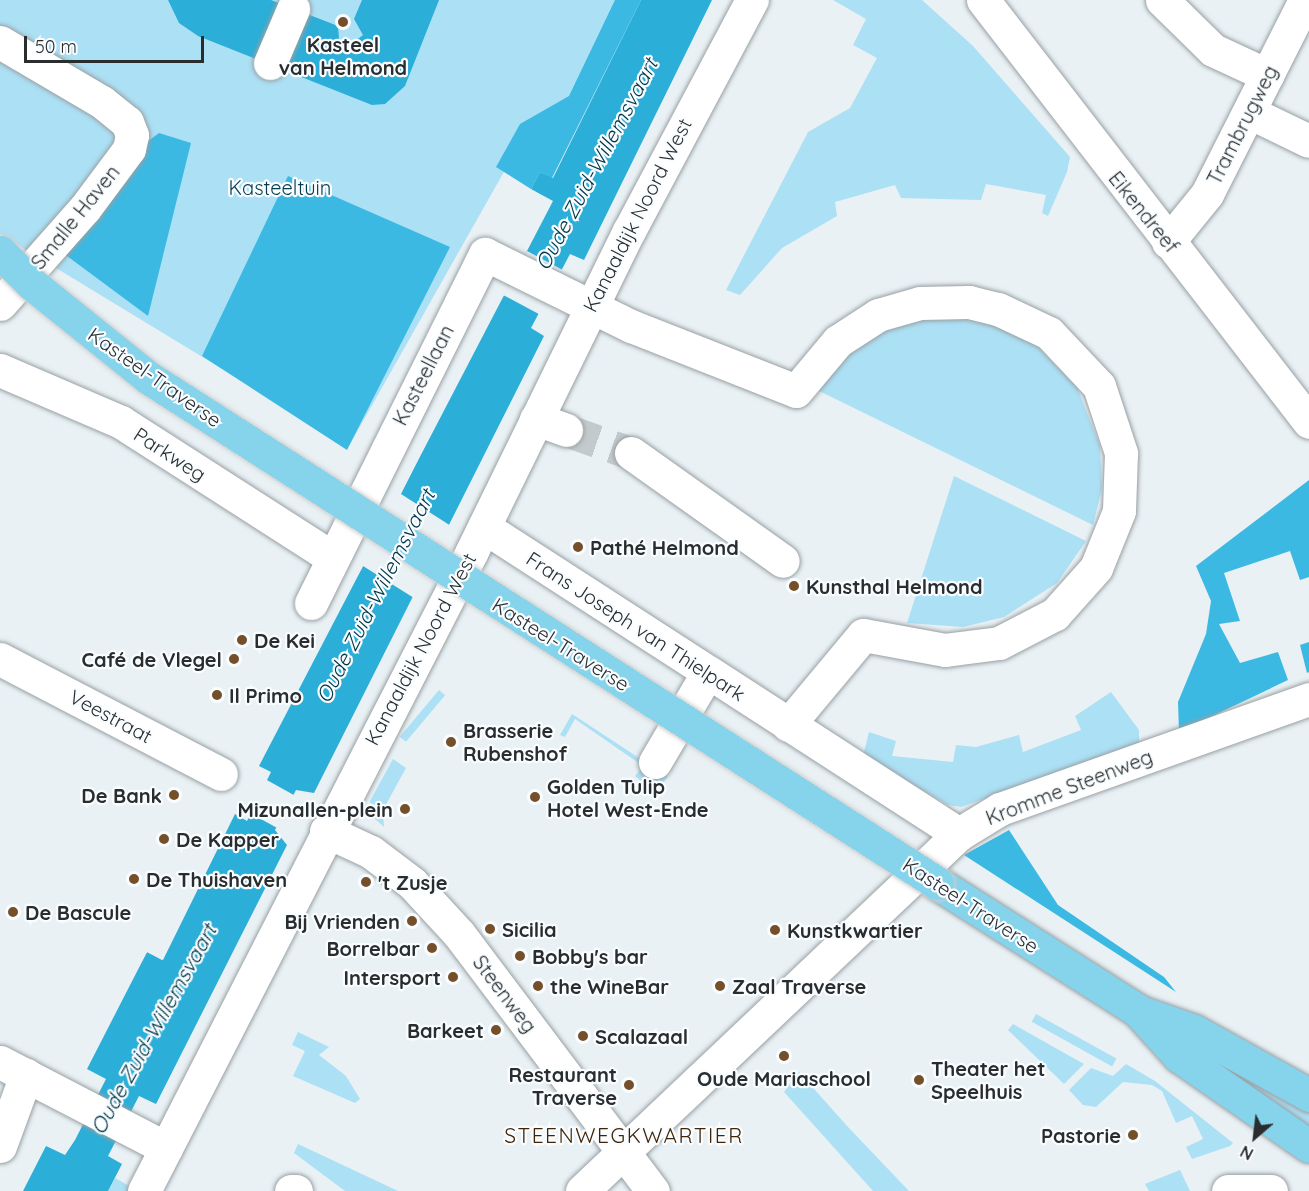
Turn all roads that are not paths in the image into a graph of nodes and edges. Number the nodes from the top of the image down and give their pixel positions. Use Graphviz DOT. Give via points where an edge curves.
graph roads {
  1 [pos="735,0"];
  2 [pos="752,0"];
  3 [pos="983,0"];
  4 [pos="1162,0"];
  5 [pos="1305,0"];
  6 [pos="293,9"];
  7 [pos="0,42"];
  8 [pos="270,63"];
  9 [pos="1267,75"];
  10 [pos="693,106"];
  11 [pos="1251,113"];
  12 [pos="1309,141"];
  13 [pos="1168,242"];
  14 [pos="0,252"];
  15 [pos="0,304"];
  16 [pos="591,306"];
  17 [pos="0,370"];
  18 [pos="536,419"];
  19 [pos="1309,422"];
  20 [pos="566,430"];
  21 [pos="631,453"];
  22 [pos="484,527"];
  23 [pos="330,556"];
  24 [pos="783,561"];
  25 [pos="311,603"];
  26 [pos="0,658"];
  27 [pos="708,672"];
  28 [pos="1309,699"];
  29 [pos="788,725"];
  30 [pos="655,762"];
  31 [pos="222,774"];
  32 [pos="326,831"];
  33 [pos="959,834"];
  34 [pos="1140,1012"];
  35 [pos="13,1069"];
  36 [pos="1309,1095"];
  37 [pos="0,1146"];
  38 [pos="1309,1146"];
  39 [pos="166,1148"];
  40 [pos="623,1149"];
  41 [pos="144,1191"];
  42 [pos="291,1191"];
  43 [pos="296,1191"];
  44 [pos="582,1191"];
  45 [pos="653,1191"];
  46 [pos="1228,1191"];
  47 [pos="1271,1191"];
  1 -- 10 [label="street, Kanaaldijk Noord West"];
  2 -- 10 [label="street, Kanaaldijk Noord West"];
  3 -- 13 [label="street, Eikendreef"];
  4 -- 9 [label="street" via="1213,50"];
  5 -- 9 [label="street, Trambrugweg"];
  6 -- 8 [label="street"];
  7 -- 15 [label="street, Smalle Haven" via="102,102 126,123 129,149 86,208"];
  9 -- 11 [label="street, Trambrugweg"];
  10 -- 16 [label="street, Kanaaldijk Noord West"];
  11 -- 12 [label="street"];
  11 -- 13 [label="street, Trambrugweg" via="1207,194"];
  13 -- 19 [label="street, Eikendreef"];
  14 -- 34 [label="main road, Kasteel-Traverse, bridge" via="32,284 149,378"];
  16 -- 18 [label="street, Kanaaldijk Noord West"];
  16 -- 23 [label="street, Kasteellaan" via="485,254"];
  16 -- 29 [label="street" via="796,391 838,341 878,315 920,303 969,302 1049,333 1099,386 1117,431 1122,494 1111,540 1077,594 1040,624 981,647 930,649 863,635"];
  17 -- 23 [label="street, Parkweg" via="121,422"];
  18 -- 20 [label="street"];
  18 -- 22 [label="street, Kanaaldijk Noord West"];
  21 -- 24 [label="street"];
  22 -- 27 [label="street, Frans Joseph van Thielpark"];
  22 -- 32 [label="street, Kanaaldijk Noord West"];
  23 -- 25 [label="street, Kasteellaan"];
  26 -- 31 [label="street, Veestraat"];
  27 -- 29 [label="street, Frans Joseph van Thielpark"];
  27 -- 30 [label="street"];
  28 -- 33 [label="street, Kromme Steenweg" via="1000,809"];
  29 -- 33 [label="street, Frans Joseph van Thielpark"];
  32 -- 39 [label="street, Kanaaldijk Noord West"];
  32 -- 40 [label="street, Steenweg" via="372,852 412,883 464,939"];
  33 -- 40 [label="street, Kromme Steenweg" via="779,1009"];
  34 -- 36 [label="main road, Kasteel-Traverse" via="1194,1031"];
  34 -- 38 [label="main road, Kasteel-Traverse" via="1179,1056"];
  35 -- 37 [label="street"];
  35 -- 39 [label="street"];
  39 -- 41 [label="street, Kanaaldijk Noord West"];
  40 -- 44 [label="street, Kromme Steenweg"];
  40 -- 45 [label="street, Steenweg"];
  42 -- 43 [label="street"];
  46 -- 47 [label="street"];
}
